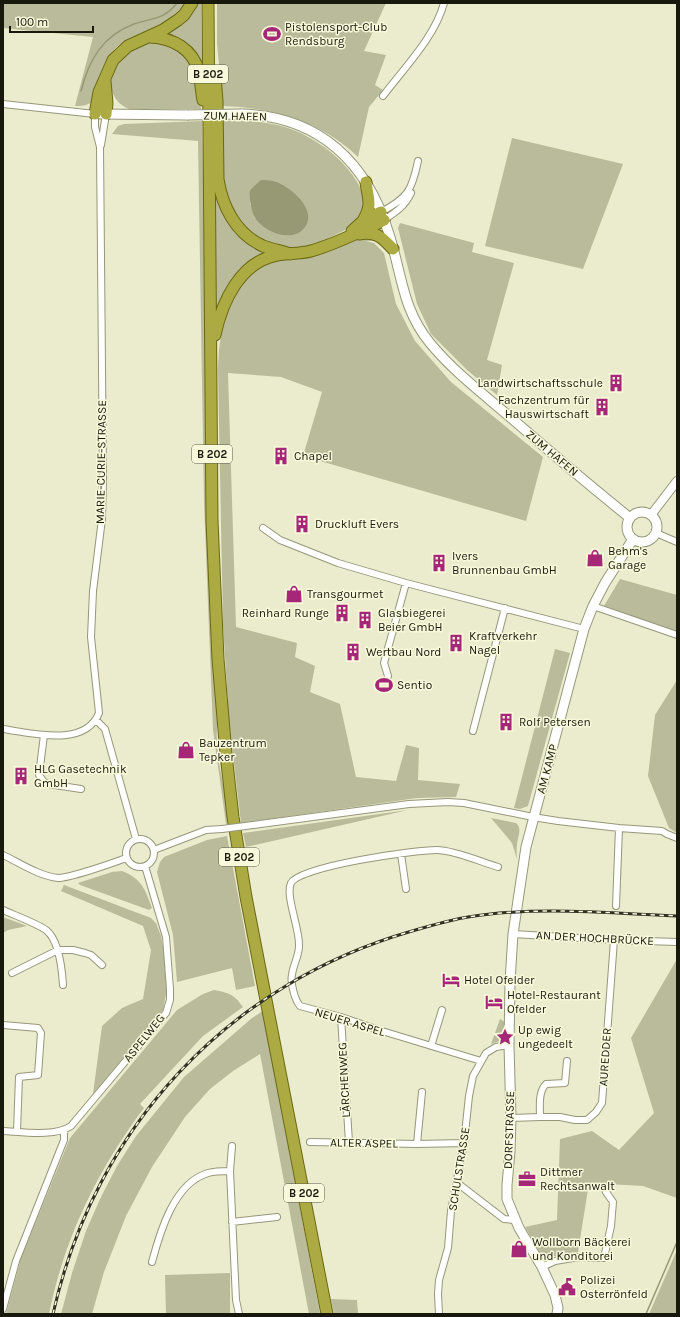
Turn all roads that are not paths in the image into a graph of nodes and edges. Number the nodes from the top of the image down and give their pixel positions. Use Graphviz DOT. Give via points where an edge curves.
graph roads {
  1 [pos="192,3"];
  2 [pos="208,3"];
  3 [pos="444,3"];
  4 [pos="208,22"];
  5 [pos="148,37"];
  6 [pos="383,96"];
  7 [pos="3,104"];
  8 [pos="101,114"];
  9 [pos="209,127"];
  10 [pos="100,147"];
  11 [pos="418,161"];
  12 [pos="366,182"];
  13 [pos="383,216"];
  14 [pos="363,221"];
  15 [pos="354,234"];
  16 [pos="343,238"];
  17 [pos="393,248"];
  18 [pos="290,254"];
  19 [pos="211,378"];
  20 [pos="677,480"];
  21 [pos="651,515"];
  22 [pos="630,518"];
  23 [pos="264,528"];
  24 [pos="656,533"];
  25 [pos="633,539"];
  26 [pos="677,542"];
  27 [pos="406,583"];
  28 [pos="593,606"];
  29 [pos="505,608"];
  30 [pos="584,629"];
  31 [pos="677,635"];
  32 [pos="388,676"];
  33 [pos="96,720"];
  34 [pos="3,729"];
  35 [pos="474,731"];
  36 [pos="44,735"];
  37 [pos="81,789"];
  38 [pos="533,817"];
  39 [pos="619,828"];
  40 [pos="677,838"];
  41 [pos="136,839"];
  42 [pos="154,850"];
  43 [pos="400,854"];
  44 [pos="3,855"];
  45 [pos="126,858"];
  46 [pos="145,866"];
  47 [pos="498,867"];
  48 [pos="406,889"];
  49 [pos="616,906"];
  50 [pos="3,910"];
  51 [pos="512,934"];
  52 [pos="677,934"];
  53 [pos="614,940"];
  54 [pos="676,942"];
  55 [pos="58,950"];
  56 [pos="102,965"];
  57 [pos="12,973"];
  58 [pos="63,985"];
  59 [pos="442,1010"];
  60 [pos="341,1017"];
  61 [pos="3,1025"];
  62 [pos="510,1045"];
  63 [pos="431,1046"];
  64 [pos="481,1061"];
  65 [pos="567,1061"];
  66 [pos="422,1092"];
  67 [pos="511,1118"];
  68 [pos="540,1118"];
  69 [pos="64,1130"];
  70 [pos="3,1131"];
  71 [pos="17,1131"];
  72 [pos="310,1142"];
  73 [pos="349,1142"];
  74 [pos="418,1144"];
  75 [pos="464,1144"];
  76 [pos="232,1146"];
  77 [pos="230,1171"];
  78 [pos="456,1182"];
  79 [pos="606,1192"];
  80 [pos="277,1217"];
  81 [pos="515,1220"];
  82 [pos="232,1222"];
  83 [pos="152,1262"];
  84 [pos="542,1267"];
  85 [pos="3,1309"];
  86 [pos="239,1314"];
  87 [pos="327,1314"];
  88 [pos="439,1314"];
  89 [pos="557,1314"];
  1 -- 5 [label="highway" via="178,20"];
  2 -- 4 [label="highway, B 202"];
  3 -- 6 [label="street" via="434,28"];
  4 -- 9 [label="highway, B 202"];
  4 -- 18 [label="highway" via="213,39 218,179 222,198 231,217 246,235 261,245"];
  5 -- 8 [label="highway" via="128,46 113,60 97,98"];
  5 -- 9 [label="highway" via="171,40 190,55 198,70"];
  7 -- 8 [label="street"];
  8 -- 10 [label="street, MARIE-CURIE-STRASSE"];
  8 -- 10 [label="street, MARIE-CURIE-STRASSE" via="95,124"];
  8 -- 12 [label="main road, ZUM HAFEN, bridge" via="272,116 316,133 348,159"];
  9 -- 19 [label="highway, B 202"];
  10 -- 33 [label="street, MARIE-CURIE-STRASSE" via="103,478 102,519 93,591 91,637 99,713"];
  11 -- 13 [label="street" via="410,194 404,206 397,212"];
  12 -- 13 [label="main road, ZUM HAFEN"];
  12 -- 14 [label="highway" via="370,203"];
  13 -- 14 [label="highway"];
  13 -- 15 [label="highway"];
  13 -- 17 [label="main road, ZUM HAFEN"];
  14 -- 16 [label="highway"];
  15 -- 16 [label="highway"];
  15 -- 17 [label="highway" via="368,232 384,239"];
  16 -- 18 [label="highway" via="310,251"];
  17 -- 22 [label="main road, ZUM HAFEN" via="411,313 423,335 444,360"];
  18 -- 19 [label="highway" via="262,260 248,270 234,288 218,319"];
  19 -- 87 [label="highway, B 202" via="214,603 233,818"];
  20 -- 21 [label="street"];
  21 -- 22 [label="main road" via="643,512"];
  21 -- 24 [label="main road" via="655,519"];
  22 -- 25 [label="main road" via="628,531"];
  23 -- 27 [label="street" via="280,540 338,563"];
  24 -- 25 [label="main road" via="648,541 638,542"];
  24 -- 26 [label="street"];
  25 -- 28 [label="main road, AM KAMP"];
  27 -- 29 [label="street"];
  27 -- 32 [label="street" via="384,663"];
  28 -- 30 [label="main road, AM KAMP"];
  28 -- 31 [label="street"];
  29 -- 30 [label="street"];
  29 -- 35 [label="street"];
  30 -- 38 [label="main road, AM KAMP"];
  33 -- 36 [label="street" via="84,730 69,735"];
  33 -- 41 [label="street" via="105,729"];
  34 -- 36 [label="street"];
  36 -- 37 [label="street" via="39,775 48,784"];
  38 -- 39 [label="street"];
  38 -- 42 [label="street, bridge" via="464,804 428,802 206,830"];
  38 -- 51 [label="main road, AM KAMP"];
  39 -- 40 [label="street" via="662,831"];
  39 -- 49 [label="street"];
  41 -- 42 [label="street" via="148,841"];
  41 -- 45 [label="street" via="126,848"];
  42 -- 46 [label="street" via="153,858"];
  43 -- 47 [label="street" via="447,851"];
  43 -- 48 [label="street"];
  43 -- 60 [label="street, NEUER ASPEL" via="329,866 293,881 289,889 299,937 291,976 297,1002 300,1006"];
  44 -- 45 [label="street" via="39,873 58,878"];
  45 -- 46 [label="street" via="137,867"];
  46 -- 69 [label="street, ASPELWEG" via="166,937 170,989 168,1007 163,1018 75,1123"];
  50 -- 55 [label="street" via="46,930"];
  51 -- 53 [label="street, AN DER HOCHBRÜCKE"];
  51 -- 62 [label="main road, DORFSTRASSE"];
  52 -- 54 [label="street"];
  53 -- 54 [label="street, AN DER HOCHBRÜCKE"];
  53 -- 68 [label="street, AUREDDER" via="602,1103 587,1120"];
  55 -- 56 [label="street" via="85,952"];
  55 -- 57 [label="street"];
  55 -- 58 [label="street"];
  59 -- 63 [label="street"];
  60 -- 63 [label="street, NEUER ASPEL"];
  60 -- 73 [label="street, LÄRCHENWEG"];
  61 -- 71 [label="street" via="38,1028 41,1033 38,1075 19,1077"];
  62 -- 64 [label="street, SCHULSTRASSE" via="486,1052"];
  62 -- 67 [label="main road, DORFSTRASSE"];
  63 -- 64 [label="street, NEUER ASPEL"];
  64 -- 75 [label="street, SCHULSTRASSE" via="473,1076"];
  65 -- 68 [label="street" via="565,1083 546,1084 543,1087"];
  66 -- 74 [label="street"];
  67 -- 68 [label="street, AUREDDER"];
  67 -- 81 [label="main road, DORFSTRASSE" via="506,1185 507,1199"];
  69 -- 71 [label="street"];
  69 -- 85 [label="street" via="64,1140 18,1255"];
  70 -- 71 [label="street"];
  72 -- 73 [label="street, ALTER ASPEL"];
  73 -- 74 [label="street, ALTER ASPEL"];
  74 -- 75 [label="street, ALTER ASPEL"];
  75 -- 78 [label="street, SCHULSTRASSE"];
  76 -- 77 [label="street"];
  77 -- 82 [label="street"];
  77 -- 83 [label="street" via="208,1173 190,1182 171,1208"];
  78 -- 81 [label="street" via="504,1219"];
  78 -- 88 [label="street, SCHULSTRASSE" via="448,1248 438,1294"];
  79 -- 84 [label="street" via="613,1202 604,1258 569,1258"];
  80 -- 82 [label="street"];
  81 -- 84 [label="main road, DORFSTRASSE"];
  82 -- 86 [label="street"];
  84 -- 89 [label="main road, DORFSTRASSE" via="555,1295"];
}
